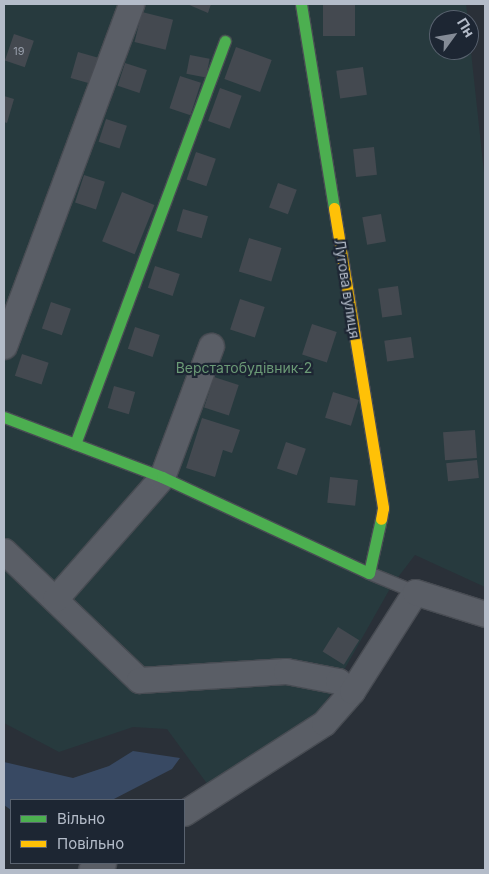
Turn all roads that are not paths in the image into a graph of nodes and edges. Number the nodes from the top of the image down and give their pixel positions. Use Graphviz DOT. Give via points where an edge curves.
graph roads {
  1 [pos="131,4"];
  2 [pos="301,4"];
  3 [pos="225,41"];
  4 [pos="4,346"];
  5 [pos="211,346"];
  6 [pos="4,417"];
  7 [pos="75,444"];
  8 [pos="162,477"];
  9 [pos="4,551"];
  10 [pos="369,573"];
  11 [pos="415,592"];
  12 [pos="55,600"];
  13 [pos="485,614"];
  14 [pos="352,691"];
  15 [pos="185,811"];
  1 -- 4 [label="street"];
  2 -- 10 [label="street, Лугова вулиця" via="383,508"];
  3 -- 7 [label="street"];
  5 -- 8 [label="street"];
  6 -- 7 [label="street"];
  7 -- 8 [label="street"];
  8 -- 10 [label="street"];
  8 -- 12 [label="street"];
  9 -- 12 [label="street"];
  10 -- 11 [label="lane"];
  11 -- 13 [label="street"];
  11 -- 14 [label="street"];
  12 -- 14 [label="street" via="139,680 286,671 338,681"];
  14 -- 15 [label="street" via="324,723"];
}
